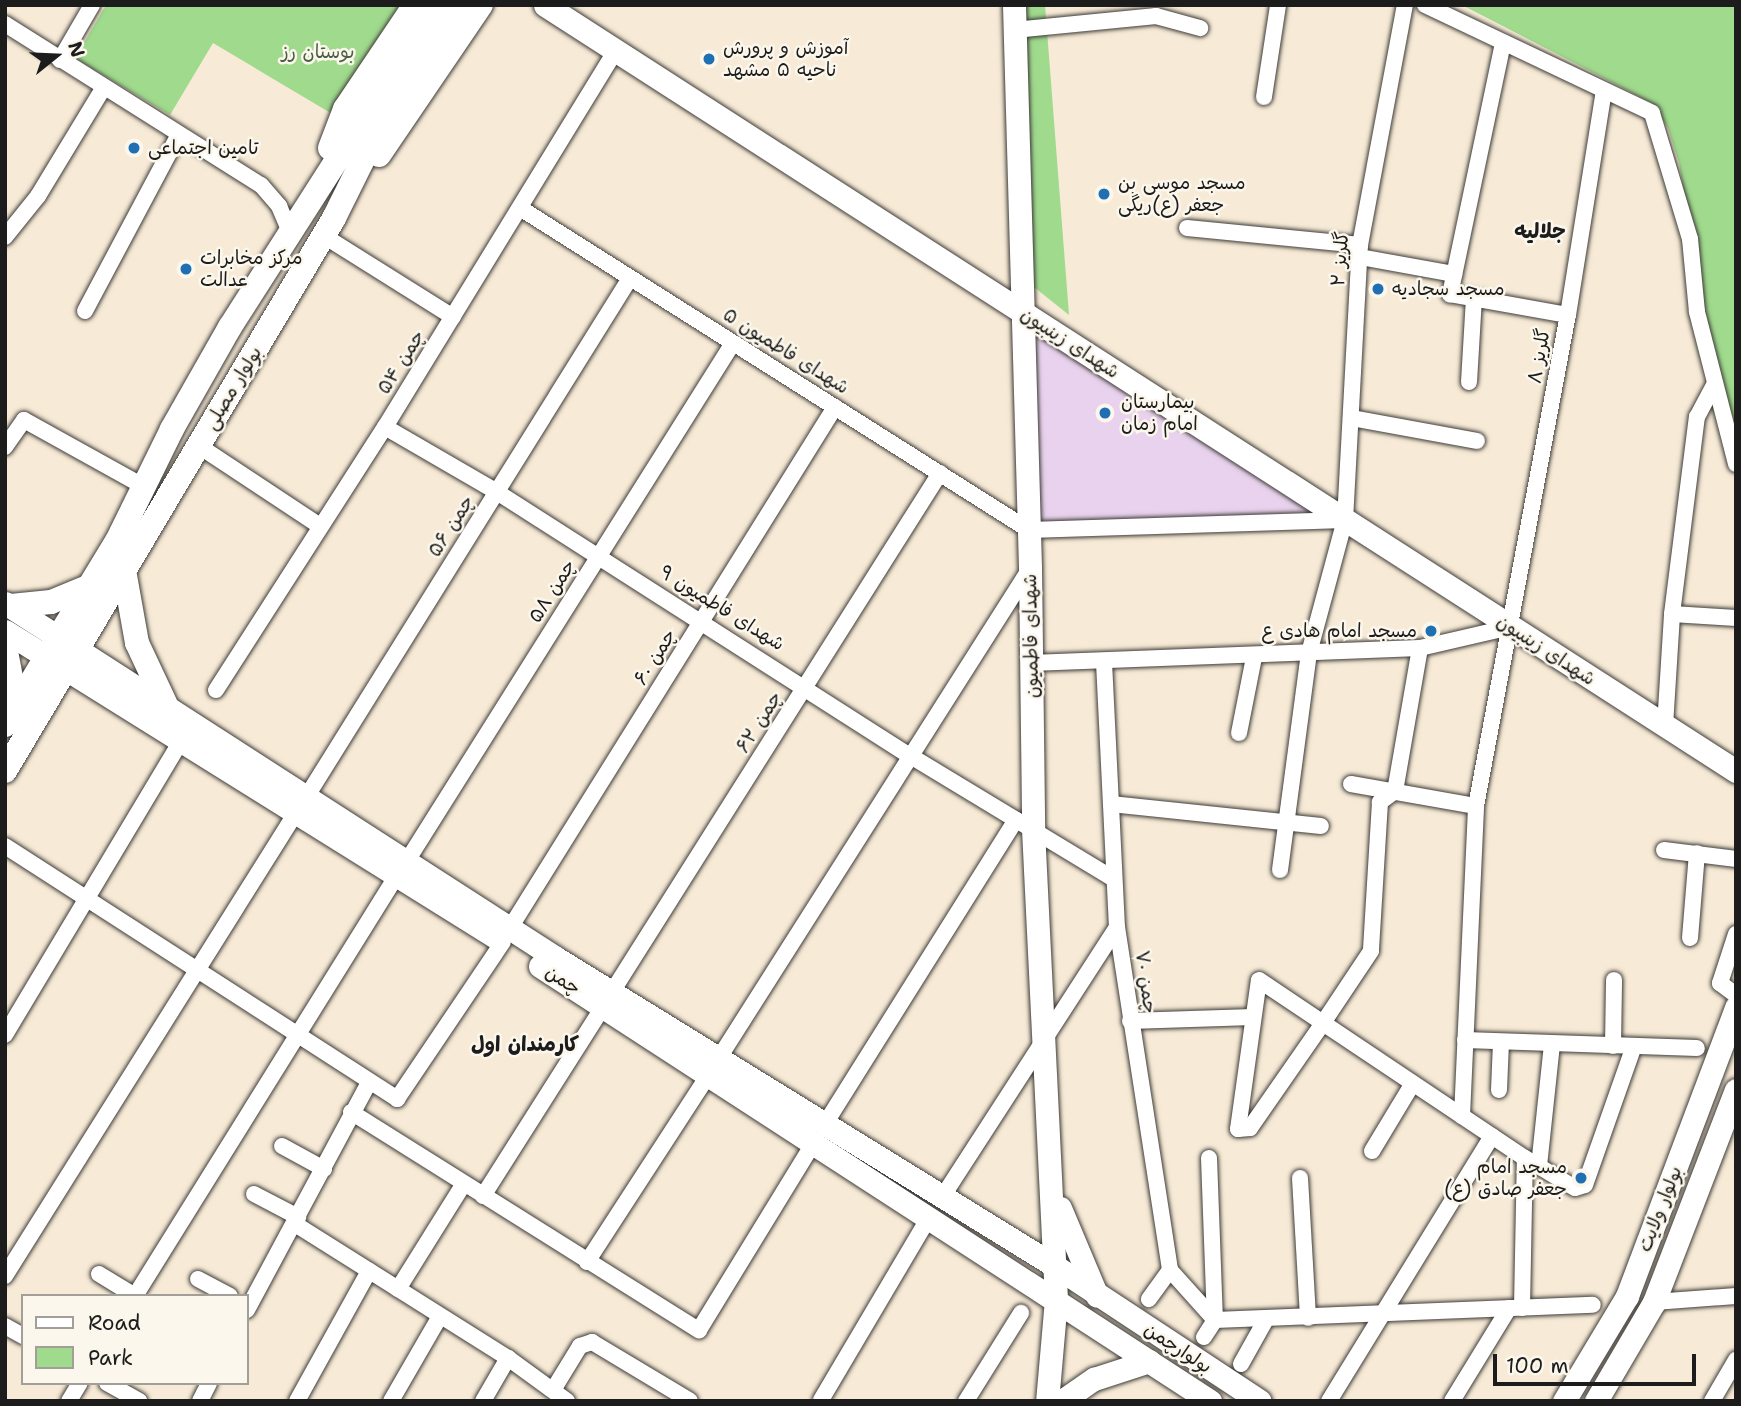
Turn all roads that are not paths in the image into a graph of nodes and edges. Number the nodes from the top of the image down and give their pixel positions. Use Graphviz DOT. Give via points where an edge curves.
graph roads {
  1 [pos="92,5"];
  2 [pos="415,5"];
  3 [pos="436,5"];
  4 [pos="458,5"];
  5 [pos="481,5"];
  6 [pos="545,5"];
  7 [pos="1014,5"];
  8 [pos="1279,5"];
  9 [pos="1405,5"];
  10 [pos="1425,5"];
  11 [pos="5,24"];
  12 [pos="1200,28"];
  13 [pos="1014,30"];
  14 [pos="1503,43"];
  15 [pos="615,51"];
  16 [pos="60,60"];
  17 [pos="104,87"];
  18 [pos="1604,91"];
  19 [pos="1264,97"];
  20 [pos="179,134"];
  21 [pos="309,202"];
  22 [pos="520,208"];
  23 [pos="329,227"];
  24 [pos="1186,228"];
  25 [pos="290,232"];
  26 [pos="5,237"];
  27 [pos="1360,251"];
  28 [pos="1454,274"];
  29 [pos="630,278"];
  30 [pos="1474,298"];
  31 [pos="85,312"];
  32 [pos="1021,312"];
  33 [pos="1568,316"];
  34 [pos="453,317"];
  35 [pos="733,343"];
  36 [pos="1469,382"];
  37 [pos="1714,385"];
  38 [pos="835,407"];
  39 [pos="1352,418"];
  40 [pos="385,427"];
  41 [pos="172,429"];
  42 [pos="1477,441"];
  43 [pos="199,446"];
  44 [pos="5,447"];
  45 [pos="1736,464"];
  46 [pos="940,473"];
  47 [pos="145,487"];
  48 [pos="497,492"];
  49 [pos="1345,520"];
  50 [pos="320,526"];
  51 [pos="1029,530"];
  52 [pos="599,555"];
  53 [pos="1030,568"];
  54 [pos="124,570"];
  55 [pos="90,586"];
  56 [pos="8,605"];
  57 [pos="1672,614"];
  58 [pos="1736,618"];
  59 [pos="703,620"];
  60 [pos="1511,627"];
  61 [pos="5,631"];
  62 [pos="5,646"];
  63 [pos="1420,648"];
  64 [pos="62,651"];
  65 [pos="1309,653"];
  66 [pos="1254,657"];
  67 [pos="1104,662"];
  68 [pos="1031,663"];
  69 [pos="807,687"];
  70 [pos="216,690"];
  71 [pos="166,705"];
  72 [pos="7,723"];
  73 [pos="1665,726"];
  74 [pos="1240,733"];
  75 [pos="183,738"];
  76 [pos="909,755"];
  77 [pos="5,771"];
  78 [pos="1736,771"];
  79 [pos="1351,784"];
  80 [pos="1395,791"];
  81 [pos="302,804"];
  82 [pos="1111,804"];
  83 [pos="1476,806"];
  84 [pos="1287,823"];
  85 [pos="1024,824"];
  86 [pos="1321,826"];
  87 [pos="1664,850"];
  88 [pos="1697,853"];
  89 [pos="9,854"];
  90 [pos="1736,859"];
  91 [pos="402,868"];
  92 [pos="1280,870"];
  93 [pos="1112,877"];
  94 [pos="87,899"];
  95 [pos="1117,927"];
  96 [pos="1736,934"];
  97 [pos="507,935"];
  98 [pos="1690,938"];
  99 [pos="199,973"];
  100 [pos="1614,980"];
  101 [pos="1736,995"];
  102 [pos="608,1000"];
  103 [pos="1736,1007"];
  104 [pos="1253,1017"];
  105 [pos="1130,1021"];
  106 [pos="1323,1023"];
  107 [pos="5,1035"];
  108 [pos="298,1036"];
  109 [pos="1046,1038"];
  110 [pos="1465,1040"];
  111 [pos="1501,1042"];
  112 [pos="1552,1044"];
  113 [pos="1613,1046"];
  114 [pos="1634,1046"];
  115 [pos="1697,1048"];
  116 [pos="714,1066"];
  117 [pos="369,1082"];
  118 [pos="1413,1083"];
  119 [pos="1499,1090"];
  120 [pos="1736,1090"];
  121 [pos="351,1112"];
  122 [pos="1462,1116"];
  123 [pos="819,1133"];
  124 [pos="1492,1136"];
  125 [pos="282,1146"];
  126 [pos="1372,1151"];
  127 [pos="1209,1158"];
  128 [pos="1532,1162"];
  129 [pos="324,1169"];
  130 [pos="1300,1178"];
  131 [pos="1053,1184"];
  132 [pos="463,1185"];
  133 [pos="254,1194"];
  134 [pos="483,1196"];
  135 [pos="943,1196"];
  136 [pos="930,1216"];
  137 [pos="297,1221"];
  138 [pos="587,1262"];
  139 [pos="1055,1266"];
  140 [pos="1170,1270"];
  141 [pos="369,1271"];
  142 [pos="99,1274"];
  143 [pos="5,1276"];
  144 [pos="198,1279"];
  145 [pos="398,1289"];
  146 [pos="132,1294"];
  147 [pos="136,1294"];
  148 [pos="226,1294"];
  149 [pos="1097,1296"];
  150 [pos="1736,1296"];
  151 [pos="1056,1299"];
  152 [pos="1149,1299"];
  153 [pos="1654,1302"];
  154 [pos="248,1305"];
  155 [pos="1593,1305"];
  156 [pos="1516,1308"];
  157 [pos="1021,1313"];
  158 [pos="1382,1313"];
  159 [pos="440,1316"];
  160 [pos="1308,1318"];
  161 [pos="1215,1320"];
  162 [pos="1265,1321"];
  163 [pos="5,1326"];
  164 [pos="21,1335"];
  165 [pos="1204,1337"];
  166 [pos="508,1358"];
  167 [pos="1736,1360"];
  168 [pos="1149,1361"];
  169 [pos="1241,1364"];
  170 [pos="79,1385"];
  171 [pos="111,1385"];
  172 [pos="208,1385"];
  173 [pos="553,1391"];
  174 [pos="69,1401"];
  175 [pos="139,1401"];
  176 [pos="200,1401"];
  177 [pos="297,1401"];
  178 [pos="391,1401"];
  179 [pos="484,1401"];
  180 [pos="567,1401"];
  181 [pos="690,1401"];
  182 [pos="821,1401"];
  183 [pos="966,1401"];
  184 [pos="1047,1401"];
  185 [pos="1062,1401"];
  186 [pos="1210,1401"];
  187 [pos="1259,1401"];
  188 [pos="1329,1401"];
  189 [pos="1452,1401"];
  190 [pos="1564,1401"];
  191 [pos="1596,1401"];
  192 [pos="1712,1401"];
  1 -- 16 [label="street"];
  2 -- 21 [label="main road" via="345,109"];
  3 -- 21 [label="main road, بولوار مصلی"];
  4 -- 23 [label="main road, بولوار مصلی" via="388,109"];
  5 -- 23 [label="main road"];
  6 -- 15 [label="main road, شهدای زینبیون"];
  7 -- 13 [label="main road, شهدای فاطمیون"];
  8 -- 19 [label="street"];
  9 -- 27 [label="street, گلریز ۲"];
  10 -- 14 [label="street"];
  11 -- 16 [label="street"];
  12 -- 13 [label="street" via="1156,16"];
  13 -- 32 [label="main road, شهدای فاطمیون"];
  14 -- 18 [label="street"];
  14 -- 28 [label="street"];
  15 -- 22 [label="street, چمن ۵۴"];
  15 -- 32 [label="main road, شهدای زینبیون"];
  16 -- 17 [label="street"];
  17 -- 20 [label="street"];
  17 -- 26 [label="street" via="38,196"];
  18 -- 33 [label="street, گلریز ۸"];
  18 -- 37 [label="street" via="1652,113 1690,239 1697,312"];
  20 -- 25 [label="street" via="261,185 279,206"];
  20 -- 31 [label="street"];
  21 -- 25 [label="main road, بولوار مصلی"];
  22 -- 29 [label="street, شهدای فاطمیون ۵"];
  22 -- 34 [label="street, چمن ۵۴"];
  23 -- 34 [label="street"];
  23 -- 43 [label="main road, بولوار مصلی"];
  24 -- 27 [label="street"];
  25 -- 41 [label="main road, بولوار مصلی"];
  27 -- 28 [label="street"];
  27 -- 39 [label="street, گلریز ۲"];
  28 -- 30 [label="street" via="1450,294"];
  29 -- 35 [label="street, شهدای فاطمیون ۵"];
  29 -- 48 [label="street, چمن ۵۶"];
  30 -- 33 [label="street"];
  30 -- 36 [label="street"];
  32 -- 49 [label="main road, شهدای زینبیون"];
  32 -- 51 [label="main road, شهدای فاطمیون"];
  33 -- 60 [label="street, گلریز ۸"];
  34 -- 40 [label="street, چمن ۵۴"];
  35 -- 38 [label="street, شهدای فاطمیون ۵"];
  35 -- 52 [label="street, چمن ۵۸"];
  37 -- 45 [label="street"];
  37 -- 57 [label="street" via="1697,417"];
  38 -- 46 [label="street, شهدای فاطمیون ۵"];
  38 -- 59 [label="street, چمن ۶۰"];
  39 -- 42 [label="street"];
  39 -- 49 [label="street, گلریز ۲"];
  40 -- 48 [label="street, شهدای فاطمیون ۹"];
  40 -- 50 [label="street, چمن ۵۴"];
  41 -- 43 [label="main road"];
  41 -- 47 [label="main road, بولوار مصلی"];
  43 -- 50 [label="street"];
  43 -- 54 [label="main road, بولوار مصلی"];
  44 -- 47 [label="street" via="24,420"];
  46 -- 51 [label="street, شهدای فاطمیون ۵"];
  46 -- 69 [label="street, چمن ۶۲"];
  47 -- 55 [label="main road, بولوار مصلی"];
  48 -- 52 [label="street, شهدای فاطمیون ۹"];
  48 -- 81 [label="street, چمن ۵۶"];
  49 -- 51 [label="street"];
  49 -- 60 [label="main road, شهدای زینبیون"];
  49 -- 65 [label="street, گلریز ۲"];
  50 -- 70 [label="street, چمن ۵۴"];
  51 -- 53 [label="main road, شهدای فاطمیون"];
  52 -- 59 [label="street, شهدای فاطمیون ۹"];
  52 -- 91 [label="street, چمن ۵۸"];
  53 -- 68 [label="main road, شهدای فاطمیون"];
  53 -- 76 [label="street"];
  54 -- 64 [label="main road, بولوار مصلی"];
  54 -- 71 [label="main road" via="137,643"];
  55 -- 56 [label="main road" via="51,602"];
  55 -- 64 [label="main road, بولوار مصلی"];
  56 -- 64 [label="main road"];
  57 -- 58 [label="street"];
  57 -- 73 [label="street"];
  59 -- 69 [label="street, شهدای فاطمیون ۹"];
  59 -- 97 [label="street, چمن ۶۰"];
  60 -- 63 [label="street"];
  60 -- 73 [label="main road, شهدای زینبیون"];
  60 -- 83 [label="street, گلریز ۸"];
  61 -- 64 [label="main road"];
  62 -- 72 [label="main road" via="14,693"];
  63 -- 65 [label="street"];
  63 -- 80 [label="street"];
  64 -- 71 [label="main road, چمن"];
  64 -- 72 [label="main road, بولوار مصلی"];
  64 -- 75 [label="main road, چمن"];
  64 -- 77 [label="main road, بولوار مصلی"];
  65 -- 66 [label="street"];
  65 -- 84 [label="street, گلریز ۲"];
  66 -- 67 [label="street"];
  66 -- 74 [label="street"];
  67 -- 68 [label="street"];
  67 -- 82 [label="street, چمن ۷۰"];
  68 -- 85 [label="main road, شهدای فاطمیون"];
  69 -- 76 [label="street, شهدای فاطمیون ۹"];
  69 -- 102 [label="street, چمن ۶۲"];
  71 -- 81 [label="main road, چمن"];
  73 -- 78 [label="main road, شهدای زینبیون"];
  75 -- 81 [label="main road, چمن"];
  75 -- 94 [label="street"];
  76 -- 85 [label="street, شهدای فاطمیون ۹"];
  76 -- 116 [label="street"];
  79 -- 80 [label="street"];
  80 -- 83 [label="street"];
  80 -- 106 [label="street" via="1380,802 1371,951"];
  81 -- 91 [label="main road, چمن"];
  81 -- 99 [label="street, چمن ۵۶"];
  82 -- 84 [label="street"];
  82 -- 93 [label="street, چمن ۷۰"];
  83 -- 110 [label="street, گلریز ۸"];
  84 -- 86 [label="street"];
  84 -- 92 [label="street, گلریز ۲"];
  85 -- 93 [label="street, شهدای فاطمیون ۹"];
  85 -- 109 [label="main road, شهدای فاطمیون"];
  85 -- 123 [label="street" via="907,991"];
  87 -- 88 [label="street"];
  88 -- 90 [label="street"];
  88 -- 98 [label="street"];
  89 -- 94 [label="street"];
  91 -- 97 [label="main road, چمن"];
  91 -- 108 [label="street, چمن ۵۸"];
  93 -- 95 [label="street, چمن ۷۰"];
  94 -- 99 [label="street"];
  94 -- 107 [label="street"];
  95 -- 105 [label="street, چمن ۷۰"];
  95 -- 109 [label="street"];
  96 -- 101 [label="street" via="1720,983"];
  97 -- 102 [label="main road, چمن"];
  97 -- 117 [label="street, چمن ۶۰" via="397,1099"];
  99 -- 108 [label="street"];
  99 -- 143 [label="street, چمن ۵۶"];
  100 -- 113 [label="street"];
  102 -- 116 [label="main road, چمن"];
  102 -- 134 [label="street, چمن ۶۲"];
  103 -- 190 [label="main road, بولوار ولایت" via="1627,1296"];
  104 -- 105 [label="street"];
  104 -- 106 [label="street" via="1259,980"];
  104 -- 106 [label="street" via="1238,1129 1250,1129"];
  105 -- 140 [label="street, چمن ۷۰"];
  106 -- 118 [label="street"];
  108 -- 117 [label="street"];
  108 -- 147 [label="street, چمن ۵۸"];
  109 -- 131 [label="main road, شهدای فاطمیون"];
  109 -- 135 [label="street"];
  110 -- 111 [label="street"];
  110 -- 122 [label="street, گلریز ۸"];
  111 -- 112 [label="street"];
  111 -- 119 [label="street"];
  112 -- 113 [label="street"];
  112 -- 128 [label="street"];
  113 -- 114 [label="street"];
  114 -- 115 [label="street"];
  114 -- 128 [label="street" via="1586,1185 1575,1188"];
  116 -- 123 [label="main road, چمن"];
  116 -- 138 [label="street"];
  117 -- 121 [label="street"];
  118 -- 122 [label="street"];
  118 -- 126 [label="street"];
  120 -- 153 [label="main road, بولوار ولایت"];
  121 -- 129 [label="street"];
  121 -- 132 [label="street"];
  122 -- 124 [label="street"];
  123 -- 135 [label="main road, چمن"];
  123 -- 136 [label="main road, چمن"];
  123 -- 138 [label="street" via="699,1330"];
  124 -- 128 [label="street"];
  124 -- 158 [label="street"];
  125 -- 129 [label="street"];
  127 -- 161 [label="street"];
  128 -- 156 [label="street"];
  129 -- 137 [label="street"];
  130 -- 160 [label="street"];
  131 -- 139 [label="main road, شهدای فاطمیون"];
  131 -- 149 [label="main road" via="1063,1220"];
  132 -- 134 [label="street"];
  132 -- 145 [label="street"];
  133 -- 137 [label="street"];
  134 -- 138 [label="street"];
  135 -- 136 [label="main road"];
  135 -- 139 [label="main road, چمن"];
  136 -- 151 [label="main road, چمن"];
  136 -- 182 [label="street"];
  137 -- 141 [label="street"];
  137 -- 154 [label="street"];
  139 -- 149 [label="main road, بولوارچمن"];
  139 -- 151 [label="main road, شهدای فاطمیون"];
  140 -- 152 [label="street"];
  140 -- 161 [label="street"];
  141 -- 145 [label="street"];
  141 -- 177 [label="street"];
  142 -- 146 [label="street"];
  144 -- 148 [label="street"];
  145 -- 159 [label="street"];
  149 -- 187 [label="main road, بولوارچمن"];
  150 -- 153 [label="street"];
  151 -- 168 [label="main road, بولوارچمن"];
  151 -- 184 [label="main road"];
  153 -- 191 [label="main road, بولوار ولایت"];
  155 -- 156 [label="street"];
  156 -- 158 [label="street"];
  156 -- 189 [label="street"];
  157 -- 183 [label="street"];
  158 -- 160 [label="street"];
  158 -- 188 [label="street"];
  159 -- 166 [label="street"];
  159 -- 178 [label="street"];
  160 -- 162 [label="street"];
  161 -- 162 [label="street"];
  161 -- 165 [label="street"];
  162 -- 169 [label="street"];
  163 -- 164 [label="street"];
  166 -- 173 [label="street"];
  166 -- 179 [label="street"];
  167 -- 192 [label="street"];
  168 -- 185 [label="main road" via="1113,1370"];
  168 -- 186 [label="main road, بولوارچمن"];
  170 -- 174 [label="street"];
  171 -- 175 [label="street"];
  172 -- 176 [label="street"];
  173 -- 180 [label="street"];
  173 -- 181 [label="street" via="580,1346 592,1342"];
}
